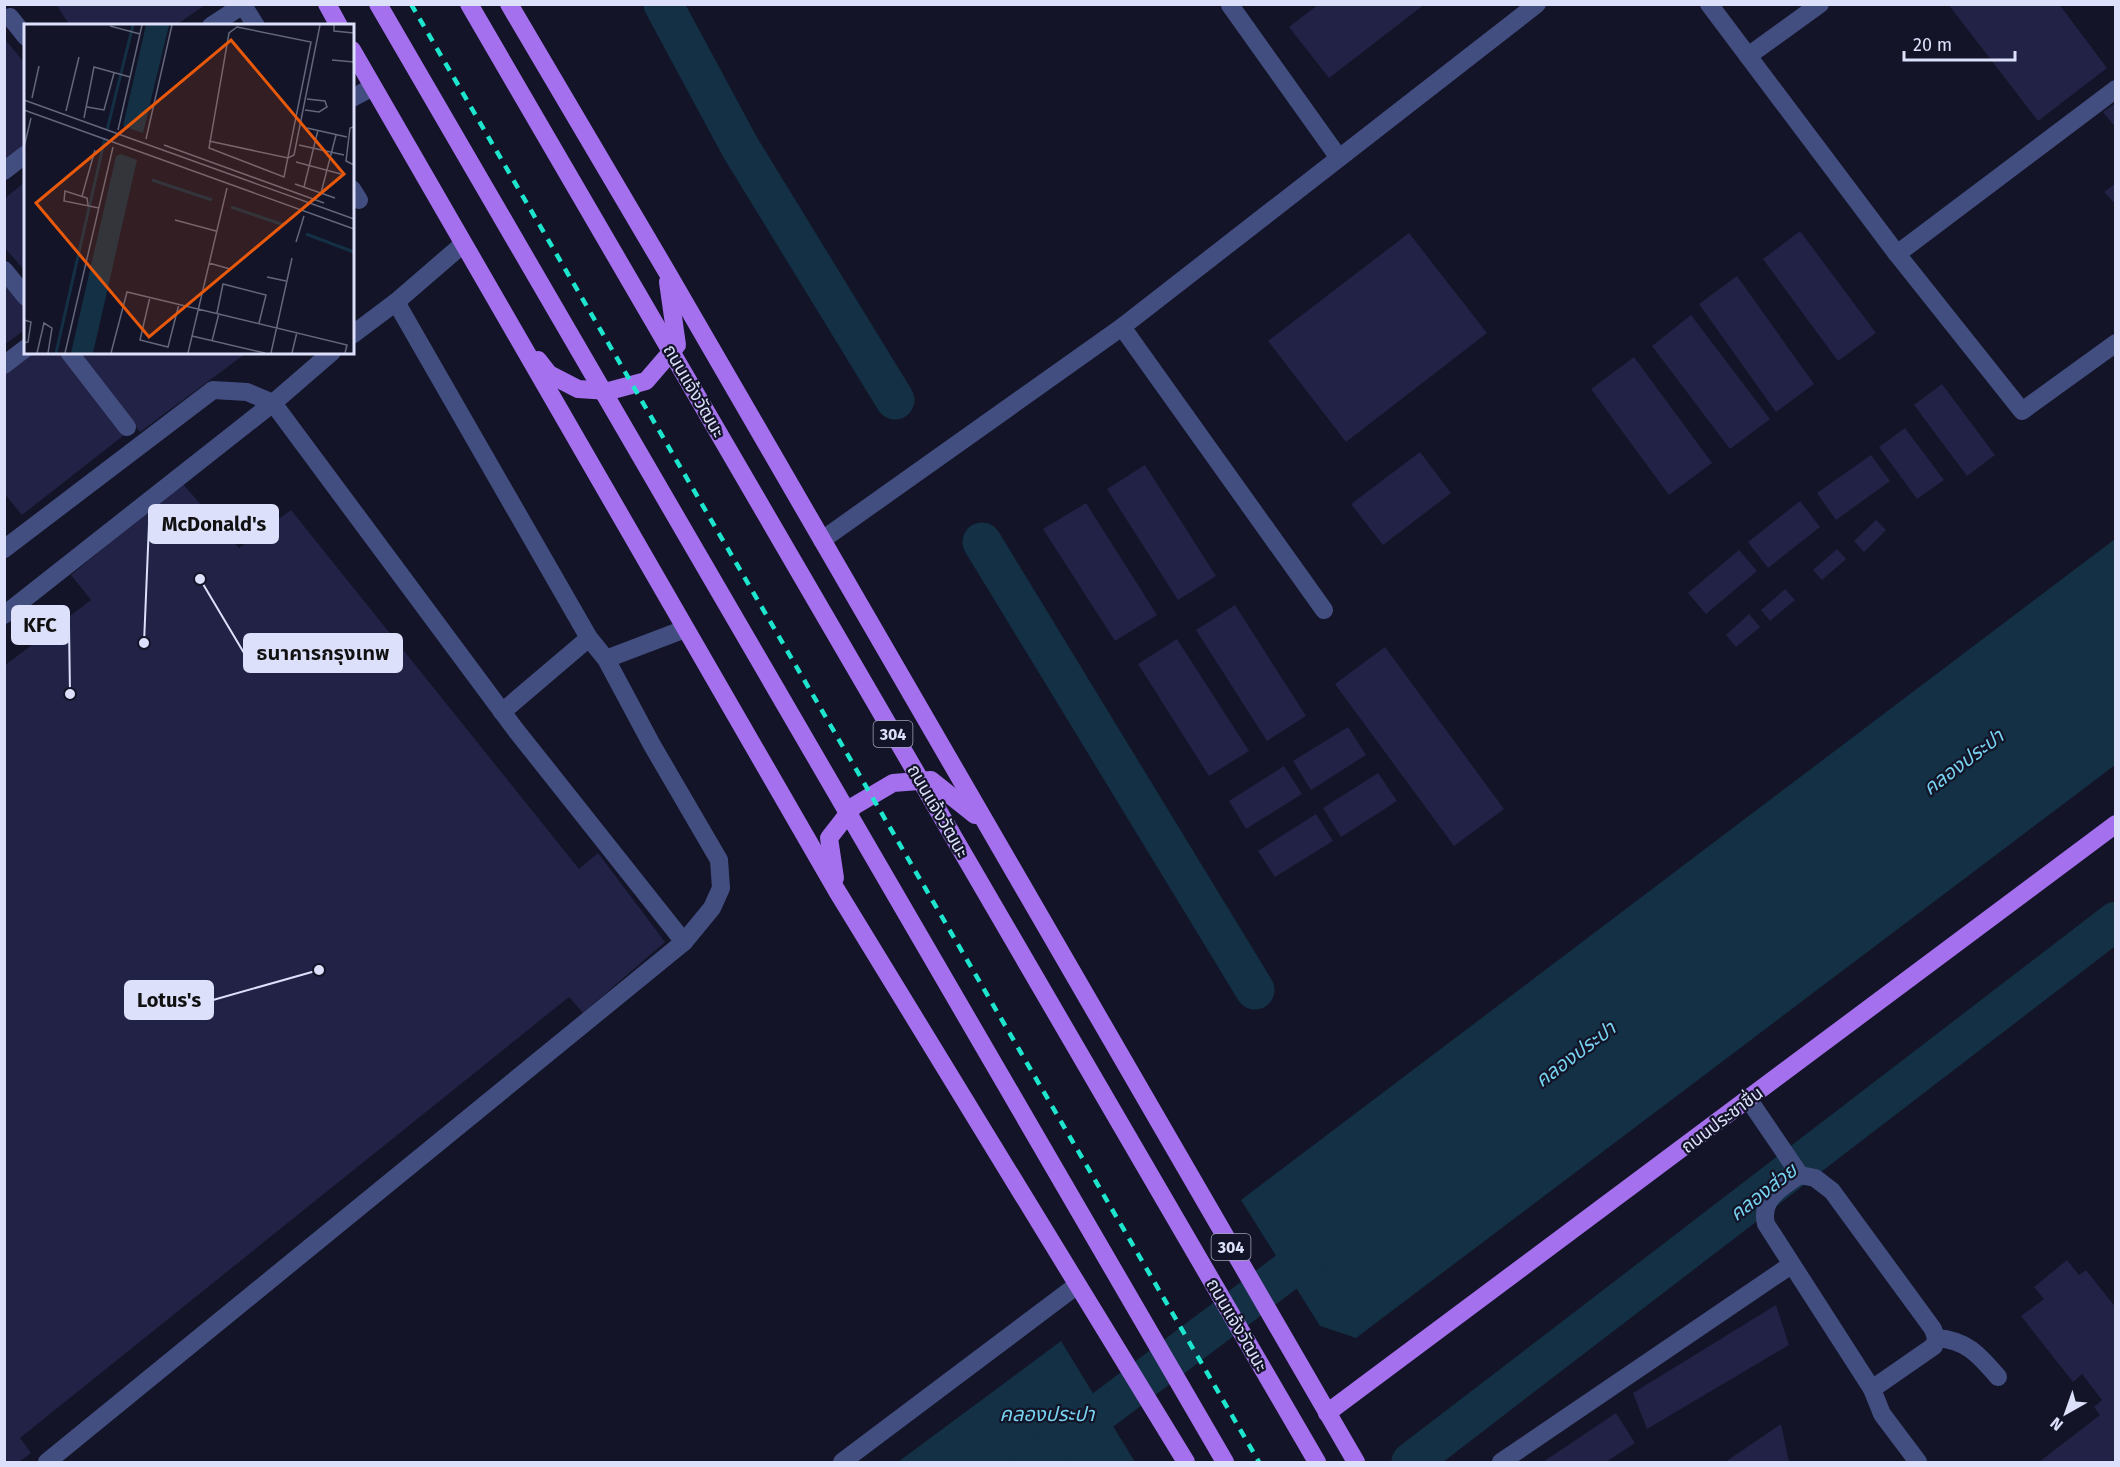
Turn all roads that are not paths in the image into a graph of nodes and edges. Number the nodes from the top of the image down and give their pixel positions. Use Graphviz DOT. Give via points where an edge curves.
graph roads {
  1 [pos="327,4"];
  2 [pos="378,4"];
  3 [pos="469,4"];
  4 [pos="509,4"];
  5 [pos="1537,4"];
  6 [pos="1709,4"];
  7 [pos="1820,4"];
  8 [pos="1230,5"];
  9 [pos="10,17"];
  10 [pos="214,24"];
  11 [pos="255,24"];
  12 [pos="338,24"];
  13 [pos="24,34"];
  14 [pos="354,54"];
  15 [pos="1748,57"];
  16 [pos="373,87"];
  17 [pos="2115,88"];
  18 [pos="354,97"];
  19 [pos="24,156"];
  20 [pos="1339,158"];
  21 [pos="4,171"];
  22 [pos="462,245"];
  23 [pos="1897,254"];
  24 [pos="4,270"];
  25 [pos="667,272"];
  26 [pos="24,295"];
  27 [pos="396,302"];
  28 [pos="1122,327"];
  29 [pos="512,331"];
  30 [pos="354,334"];
  31 [pos="2115,343"];
  32 [pos="24,350"];
  33 [pos="71,354"];
  34 [pos="330,354"];
  35 [pos="4,365"];
  36 [pos="273,403"];
  37 [pos="127,427"];
  38 [pos="822,540"];
  39 [pos="4,549"];
  40 [pos="1324,610"];
  41 [pos="4,615"];
  42 [pos="686,629"];
  43 [pos="589,638"];
  44 [pos="606,658"];
  45 [pos="502,712"];
  46 [pos="984,822"];
  47 [pos="2115,824"];
  48 [pos="837,891"];
  49 [pos="684,942"];
  50 [pos="1753,1107"];
  51 [pos="1800,1175"];
  52 [pos="1791,1265"];
  53 [pos="1076,1286"];
  54 [pos="1936,1338"];
  55 [pos="1998,1377"];
  56 [pos="1872,1389"];
  57 [pos="1328,1413"];
  58 [pos="46,1462"];
  59 [pos="843,1462"];
  60 [pos="1186,1462"];
  61 [pos="1225,1462"];
  62 [pos="1317,1462"];
  63 [pos="1356,1462"];
  64 [pos="1501,1462"];
  65 [pos="1918,1462"];
  1 -- 12 [label="main road"];
  2 -- 61 [label="main road, bridge"];
  3 -- 62 [label="main road, ถนนแจ้งวัฒนะ / 304, bridge"];
  4 -- 25 [label="main road, ถนนแจ้งวัฒนะ / 304"];
  5 -- 20 [label="street"];
  6 -- 15 [label="street"];
  7 -- 15 [label="street"];
  8 -- 20 [label="street"];
  9 -- 13 [label="street"];
  10 -- 11 [label="street" via="243,4"];
  14 -- 16 [label="main road"];
  15 -- 23 [label="street"];
  16 -- 18 [label="street"];
  16 -- 22 [label="main road"];
  17 -- 23 [label="street"];
  19 -- 21 [label="street"];
  20 -- 28 [label="street"];
  22 -- 27 [label="street"];
  22 -- 29 [label="main road"];
  23 -- 31 [label="street" via="2022,411"];
  24 -- 26 [label="street"];
  25 -- 29 [label="main road" via="677,345 646,381 609,391 578,388 549,374"];
  25 -- 38 [label="main road, ถนนแจ้งวัฒนะ / 304"];
  27 -- 30 [label="street"];
  27 -- 43 [label="street"];
  28 -- 38 [label="street"];
  28 -- 40 [label="street"];
  29 -- 42 [label="main road"];
  32 -- 35 [label="street"];
  33 -- 37 [label="street"];
  34 -- 36 [label="street"];
  36 -- 39 [label="street" via="247,392 213,390"];
  36 -- 41 [label="street"];
  36 -- 45 [label="street"];
  38 -- 46 [label="main road, ถนนแจ้งวัฒนะ / 304"];
  42 -- 44 [label="street"];
  42 -- 48 [label="main road"];
  43 -- 44 [label="street"];
  43 -- 45 [label="street"];
  44 -- 49 [label="street" via="719,860 721,888 712,908"];
  45 -- 49 [label="street"];
  46 -- 48 [label="main road" via="931,780 893,783 854,806 829,838"];
  46 -- 57 [label="main road, ถนนแจ้งวัฒนะ / 304"];
  47 -- 50 [label="main road, ถนนประชาชื่น"];
  48 -- 53 [label="main road"];
  49 -- 58 [label="street"];
  50 -- 51 [label="street"];
  50 -- 57 [label="main road, ถนนประชาชื่น"];
  51 -- 52 [label="street" via="1769,1199 1764,1214"];
  51 -- 54 [label="street" via="1815,1178 1832,1191"];
  52 -- 56 [label="street"];
  52 -- 64 [label="street"];
  53 -- 59 [label="street"];
  53 -- 60 [label="main road"];
  54 -- 55 [label="street" via="1974,1349"];
  54 -- 56 [label="street" via="1934,1346"];
  56 -- 65 [label="street" via="1882,1414"];
  57 -- 63 [label="main road, ถนนแจ้งวัฒนะ / 304"];
}
